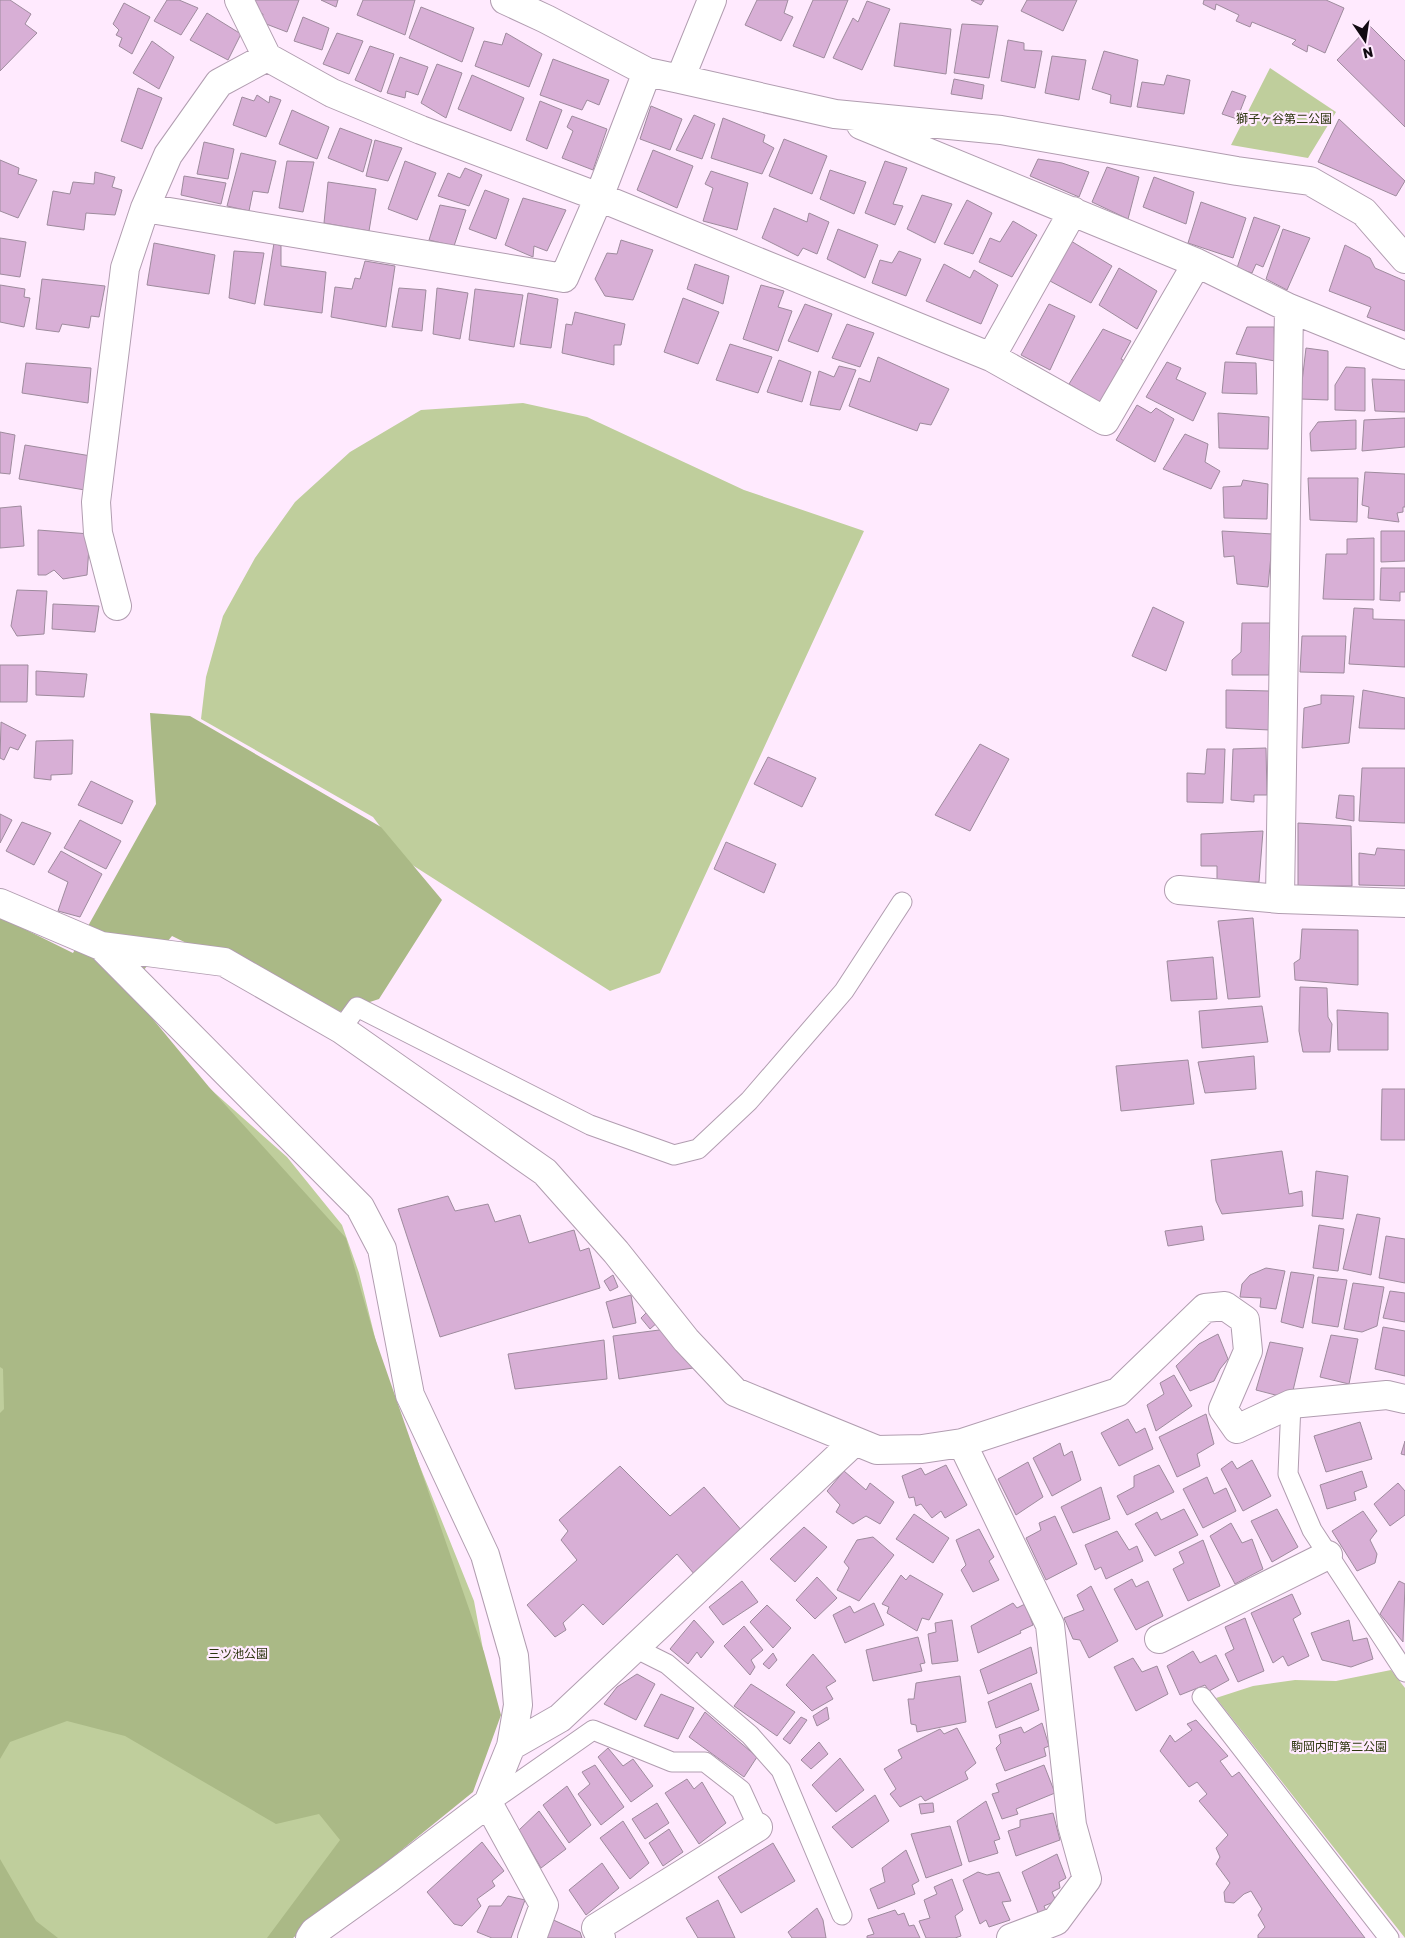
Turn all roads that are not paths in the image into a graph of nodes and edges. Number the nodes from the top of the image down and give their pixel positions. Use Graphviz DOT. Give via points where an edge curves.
graph roads {
  1 [pos="239,0"];
  2 [pos="505,0"];
  3 [pos="712,0"];
  4 [pos="267,56"];
  5 [pos="647,72"];
  6 [pos="680,80"];
  7 [pos="835,114"];
  8 [pos="599,197"];
  9 [pos="145,208"];
  10 [pos="1073,211"];
  11 [pos="1405,259"];
  12 [pos="1197,263"];
  13 [pos="1289,308"];
  14 [pos="1405,355"];
  15 [pos="991,357"];
  16 [pos="117,606"];
  17 [pos="1178,890"];
  18 [pos="1280,899"];
  19 [pos="902,902"];
  20 [pos="0,903"];
  21 [pos="1405,903"];
  22 [pos="101,946"];
  23 [pos="341,1029"];
  24 [pos="1405,1399"];
  25 [pos="1291,1404"];
  26 [pos="855,1441"];
  27 [pos="962,1443"];
  28 [pos="1328,1556"];
  29 [pos="1159,1639"];
  30 [pos="635,1648"];
  31 [pos="1405,1672"];
  32 [pos="1202,1697"];
  33 [pos="511,1746"];
  34 [pos="488,1803"];
  35 [pos="758,1827"];
  36 [pos="842,1915"];
  37 [pos="310,1938"];
  38 [pos="532,1938"];
  39 [pos="601,1938"];
  40 [pos="1011,1938"];
  41 [pos="1390,1938"];
  1 -- 4 [label="street"];
  2 -- 5 [label="street"];
  3 -- 6 [label="street"];
  4 -- 8 [label="street" via="332,93"];
  4 -- 9 [label="street" via="219,83 168,155"];
  5 -- 6 [label="street"];
  5 -- 8 [label="street"];
  6 -- 7 [label="street"];
  7 -- 10 [label="street"];
  7 -- 11 [label="street" via="1001,130 1310,181 1364,212"];
  8 -- 9 [label="street" via="564,278"];
  8 -- 15 [label="street"];
  9 -- 16 [label="street" via="125,268 96,502 98,533"];
  10 -- 12 [label="street"];
  10 -- 15 [label="street"];
  12 -- 13 [label="street"];
  12 -- 15 [label="street" via="1105,421"];
  13 -- 14 [label="street"];
  13 -- 18 [label="street"];
  17 -- 18 [label="street"];
  18 -- 21 [label="street"];
  19 -- 23 [label="lane" via="844,991 749,1101 698,1149 674,1155 590,1125 357,1007"];
  20 -- 22 [label="street"];
  22 -- 23 [label="street" via="224,962"];
  22 -- 33 [label="street" via="360,1207 382,1248 410,1395 485,1555 514,1656 518,1705"];
  23 -- 26 [label="street" via="545,1172 616,1252 686,1340 735,1392"];
  24 -- 25 [label="street" via="1387,1395"];
  25 -- 27 [label="street" via="1237,1428 1223,1408 1248,1351 1245,1320 1225,1306 1205,1308 1118,1392"];
  25 -- 28 [label="lane" via="1288,1474 1312,1530"];
  26 -- 27 [label="street" via="877,1450 922,1450"];
  26 -- 30 [label="street"];
  27 -- 40 [label="street" via="1050,1625 1072,1825 1087,1879 1056,1921"];
  28 -- 29 [label="street"];
  28 -- 31 [label="lane"];
  30 -- 33 [label="street" via="560,1718"];
  30 -- 36 [label="lane" via="667,1664 750,1734 781,1770"];
  32 -- 41 [label="lane"];
  33 -- 34 [label="street"];
  34 -- 35 [label="lane" via="593,1730 672,1762 704,1762 740,1790"];
  34 -- 37 [label="street"];
  34 -- 38 [label="street" via="544,1905"];
  35 -- 39 [label="street" via="596,1928"];
}
